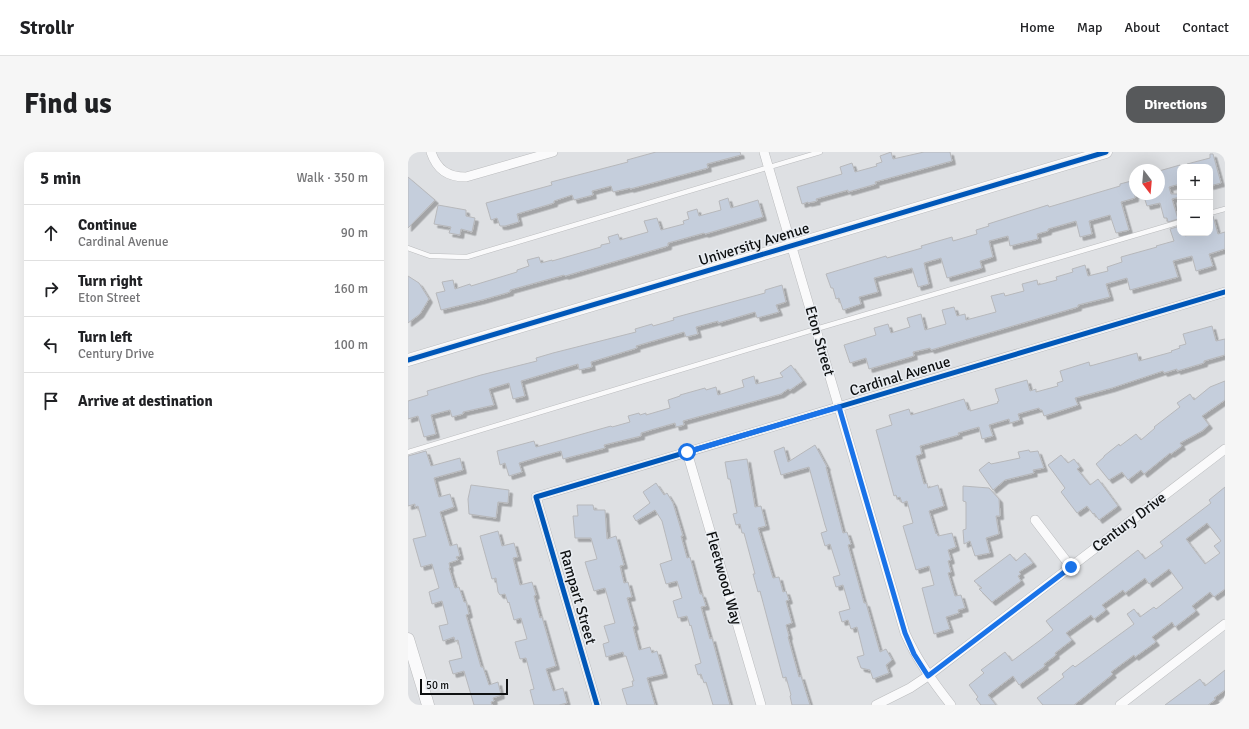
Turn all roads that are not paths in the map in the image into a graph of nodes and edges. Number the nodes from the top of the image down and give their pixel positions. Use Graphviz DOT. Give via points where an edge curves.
graph roads {
  1 [pos="431,152"];
  2 [pos="553,152"];
  3 [pos="764,152"];
  4 [pos="820,152"];
  5 [pos="1106,152"];
  6 [pos="768,167"];
  7 [pos="1225,209"];
  8 [pos="1213,212"];
  9 [pos="1177,223"];
  10 [pos="792,245"];
  11 [pos="408,248"];
  12 [pos="1225,292"];
  13 [pos="816,329"];
  14 [pos="408,360"];
  15 [pos="839,407"];
  16 [pos="1225,449"];
  17 [pos="408,452"];
  18 [pos="687,452"];
  19 [pos="536,497"];
  20 [pos="1035,520"];
  21 [pos="1071,567"];
  22 [pos="1225,624"];
  23 [pos="408,639"];
  24 [pos="928,676"];
  25 [pos="428,705"];
  26 [pos="597,705"];
  27 [pos="762,705"];
  28 [pos="876,705"];
  29 [pos="951,705"];
  30 [pos="1120,705"];
  1 -- 2 [label="street" via="439,168 447,174 466,178"];
  3 -- 6 [label="street, Eton Street"];
  4 -- 6 [label="lane"];
  5 -- 10 [label="street, University Avenue"];
  6 -- 10 [label="street, Eton Street"];
  6 -- 11 [label="lane" via="467,257 430,256"];
  7 -- 8 [label="lane"];
  9 -- 13 [label="lane"];
  10 -- 13 [label="street, Eton Street"];
  10 -- 14 [label="street, University Avenue"];
  12 -- 15 [label="street, Cardinal Avenue"];
  13 -- 15 [label="street, Eton Street"];
  13 -- 17 [label="lane"];
  15 -- 18 [label="street, Cardinal Avenue"];
  15 -- 24 [label="street, Eton Street" via="905,633"];
  16 -- 21 [label="street, Century Drive"];
  18 -- 19 [label="street, Cardinal Avenue"];
  18 -- 27 [label="street, Fleetwood Way"];
  19 -- 26 [label="street, Rampart Street"];
  20 -- 21 [label="street"];
  21 -- 24 [label="street, Century Drive"];
  22 -- 30 [label="street"];
  23 -- 25 [label="street"];
  24 -- 28 [label="street, Century Drive"];
  24 -- 29 [label="street, Eton Street"];
}
